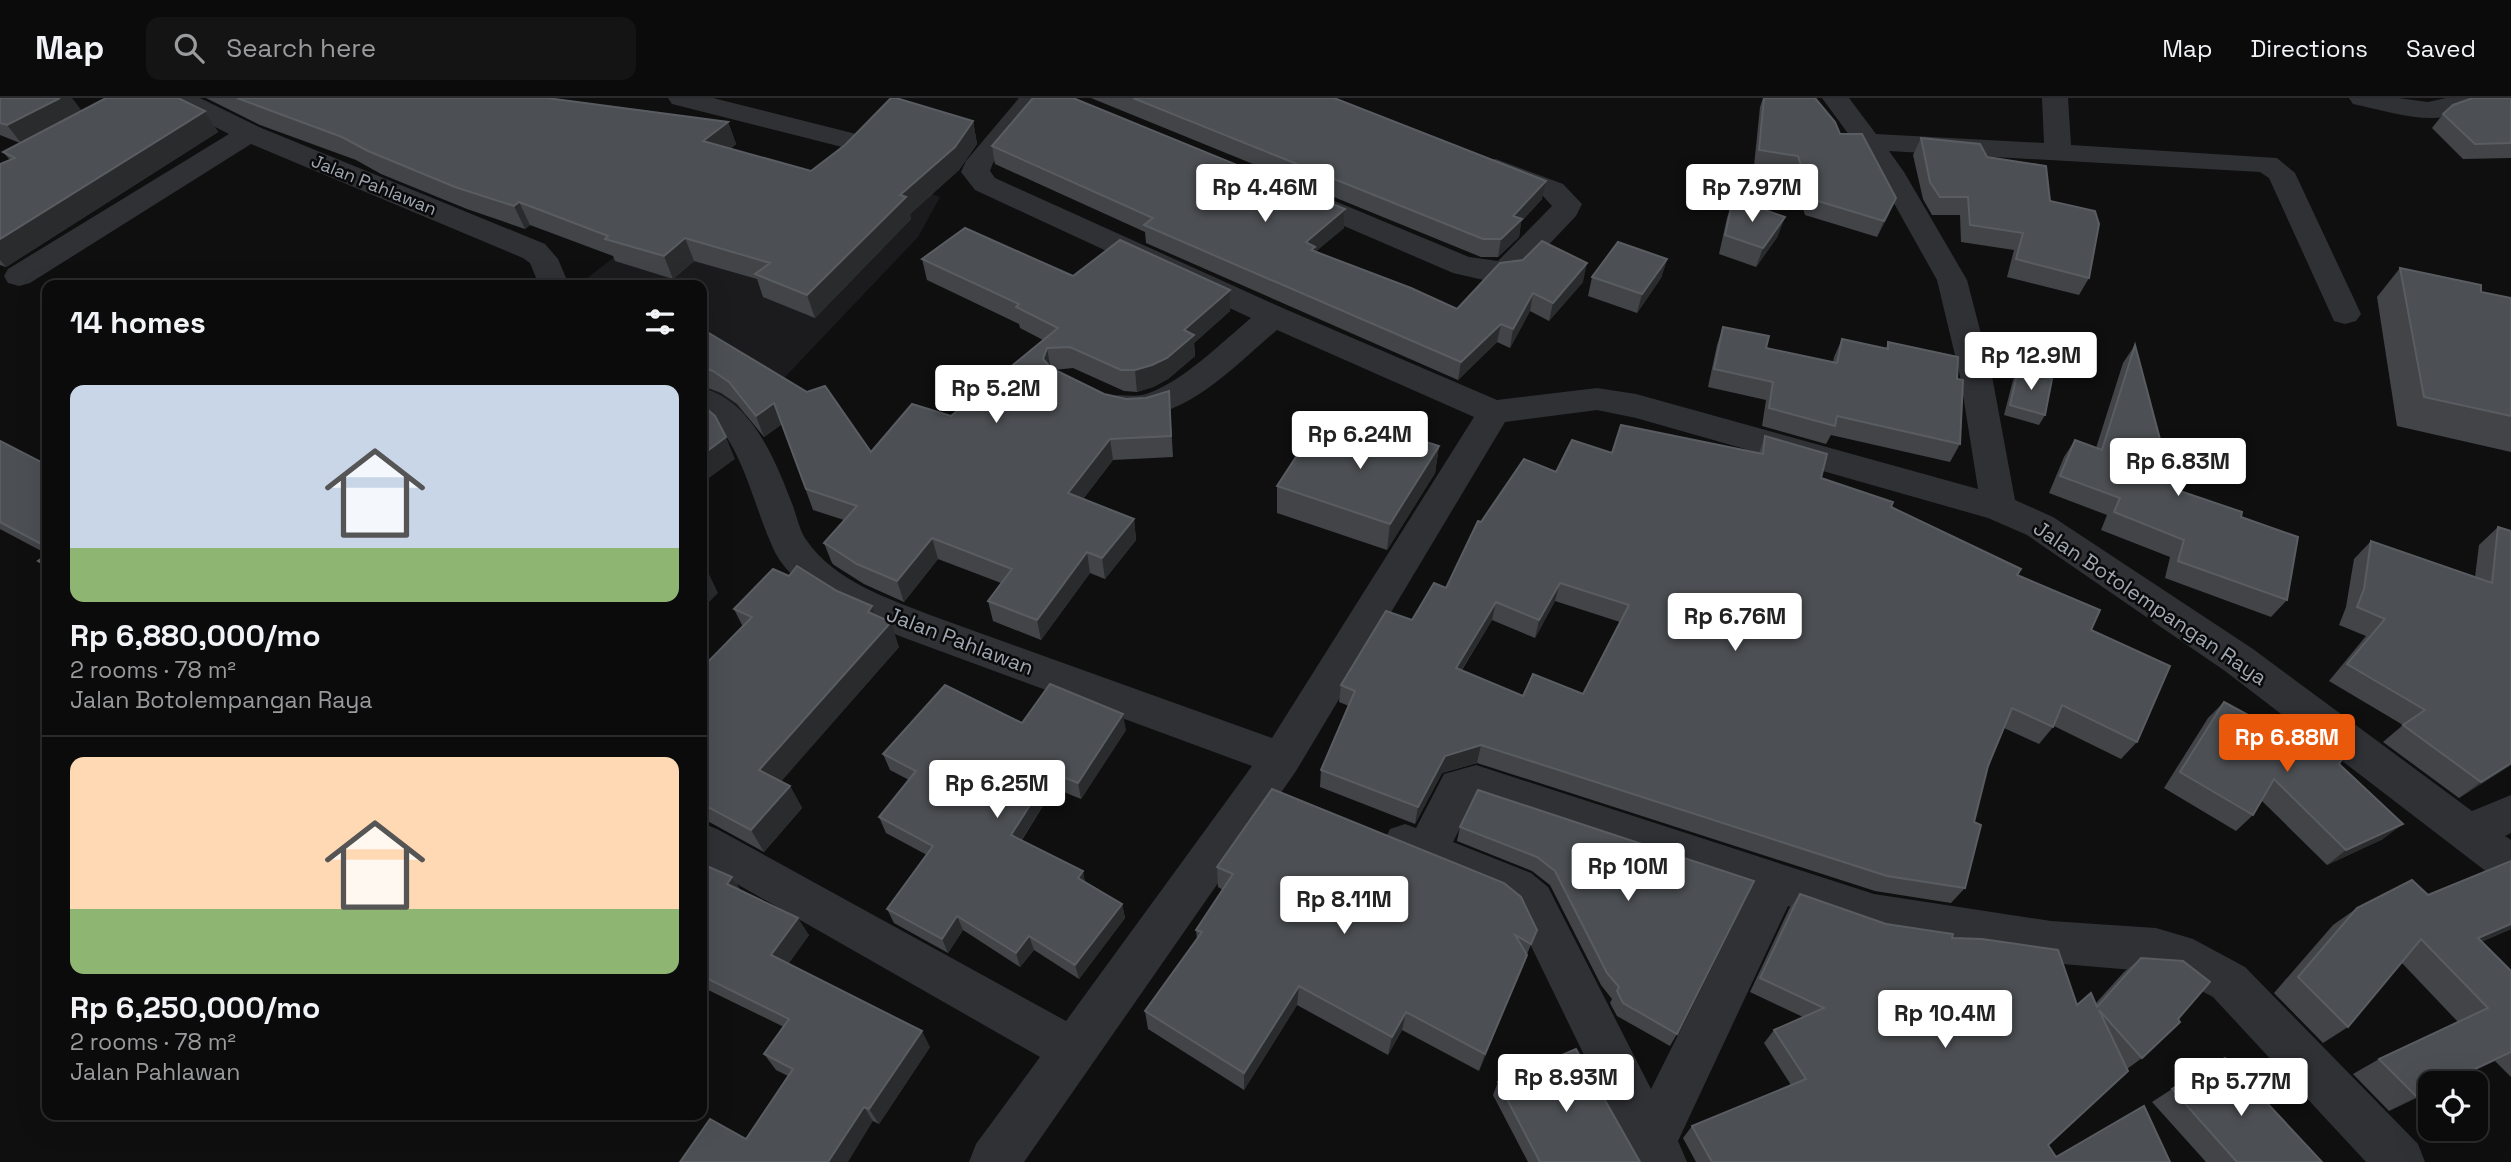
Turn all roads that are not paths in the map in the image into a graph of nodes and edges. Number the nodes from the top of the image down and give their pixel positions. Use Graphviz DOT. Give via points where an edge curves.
graph roads {
  1 [pos="179,98"];
  2 [pos="681,98"];
  3 [pos="1033,98"];
  4 [pos="1835,98"];
  5 [pos="2055,98"];
  6 [pos="2362,98"];
  7 [pos="2464,98"];
  8 [pos="249,133"];
  9 [pos="853,142"];
  10 [pos="1869,142"];
  11 [pos="2058,152"];
  12 [pos="1475,158"];
  13 [pos="1267,183"];
  14 [pos="19,276"];
  15 [pos="552,280"];
  16 [pos="2345,314"];
  17 [pos="1274,316"];
  18 [pos="1088,390"];
  19 [pos="707,403"];
  20 [pos="1494,412"];
  21 [pos="1999,508"];
  22 [pos="1281,781"];
  23 [pos="2511,814"];
  24 [pos="1363,826"];
  25 [pos="2469,831"];
  26 [pos="707,845"];
  27 [pos="1426,852"];
  28 [pos="2511,865"];
  29 [pos="1776,884"];
  30 [pos="1074,1051"];
  31 [pos="1657,1151"];
  32 [pos="994,1162"];
  33 [pos="2400,1162"];
  1 -- 8 [label="street, Jalan Pahlawan"];
  2 -- 9 [label="street"];
  3 -- 17 [label="street" via="980,161 975,172 985,184"];
  4 -- 10 [label="street"];
  5 -- 11 [label="street"];
  6 -- 7 [label="street" via="2434,110"];
  8 -- 14 [label="street"];
  8 -- 15 [label="street, Jalan Pahlawan" via="534,251"];
  10 -- 11 [label="street"];
  10 -- 21 [label="street" via="1905,195 1952,280 1976,376"];
  11 -- 16 [label="street" via="2257,163 2275,168"];
  12 -- 13 [label="street" via="1553,190 1567,204 1507,270 1485,272 1458,264"];
  17 -- 18 [label="street" via="1157,404 1128,407"];
  17 -- 20 [label="street"];
  19 -- 22 [label="street, Jalan Pahlawan" via="737,428 760,466 791,548 824,582 863,604"];
  20 -- 21 [label="street, Jalan Botolempangan Raya" via="1597,399 1636,406"];
  20 -- 22 [label="street"];
  21 -- 25 [label="street, Jalan Botolempangan Raya" via="2040,526 2239,660"];
  22 -- 30 [label="street"];
  23 -- 25 [label="street"];
  24 -- 27 [label="street"];
  25 -- 28 [label="street, Jalan Botolempangan Raya"];
  26 -- 30 [label="street"];
  27 -- 29 [label="street" via="1459,787 1476,783"];
  27 -- 31 [label="street" via="1515,887 1532,901"];
  29 -- 31 [label="street"];
  29 -- 33 [label="street" via="1874,915 2052,942 2177,954 2229,982"];
  30 -- 32 [label="street"];
}
